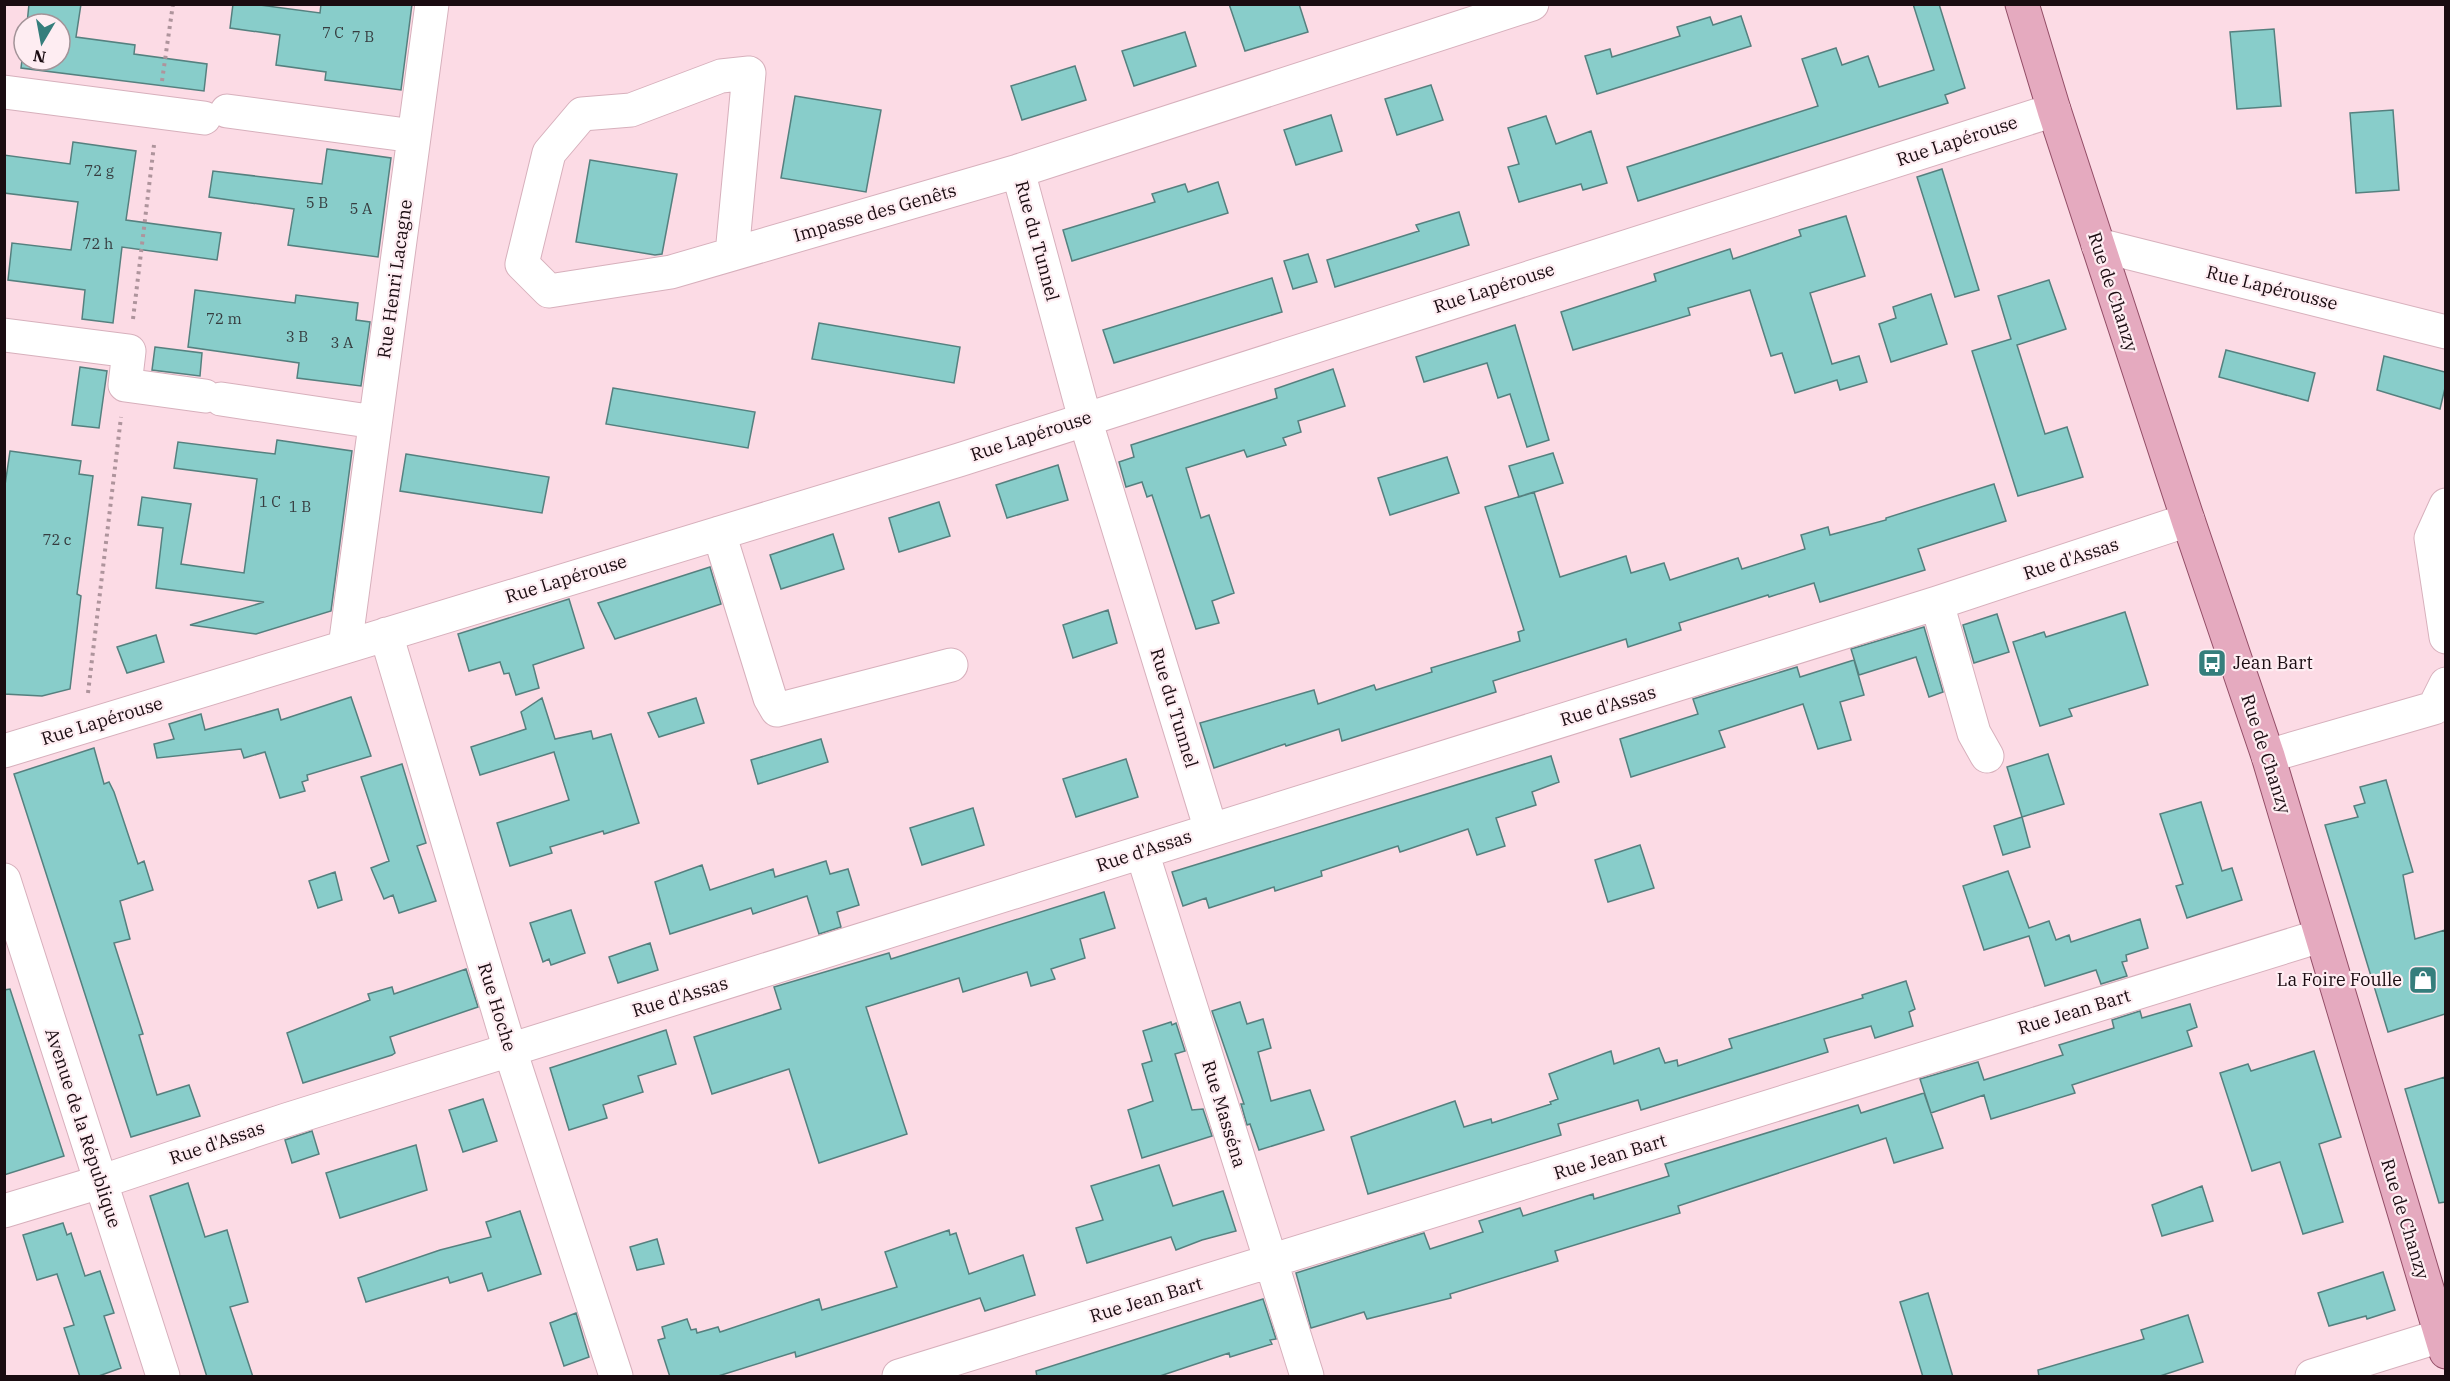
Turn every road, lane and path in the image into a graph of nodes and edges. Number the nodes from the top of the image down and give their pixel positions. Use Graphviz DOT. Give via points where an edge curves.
graph roads {
  1 [pos="173,4"];
  2 [pos="432,4"];
  3 [pos="1532,4"];
  4 [pos="2022,4"];
  5 [pos="4,92"];
  6 [pos="2054,110"];
  7 [pos="158,112"];
  8 [pos="414,136"];
  9 [pos="1018,171"];
  10 [pos="2098,245"];
  11 [pos="732,254"];
  12 [pos="2445,332"];
  13 [pos="4,335"];
  14 [pos="129,351"];
  15 [pos="125,385"];
  16 [pos="1085,418"];
  17 [pos="375,422"];
  18 [pos="2445,505"];
  19 [pos="2188,520"];
  20 [pos="719,533"];
  21 [pos="1937,603"];
  22 [pos="386,634"];
  23 [pos="2445,637"];
  24 [pos="345,647"];
  25 [pos="951,665"];
  26 [pos="2445,684"];
  27 [pos="84,726"];
  28 [pos="4,751"];
  29 [pos="1987,756"];
  30 [pos="2268,756"];
  31 [pos="1211,830"];
  32 [pos="1142,852"];
  33 [pos="4,880"];
  34 [pos="2320,936"];
  35 [pos="510,1050"];
  36 [pos="100,1182"];
  37 [pos="4,1211"];
  38 [pos="1270,1262"];
  39 [pos="2443,1344"];
  40 [pos="2445,1368"];
  41 [pos="163,1377"];
  42 [pos="616,1377"];
  43 [pos="899,1377"];
  44 [pos="1307,1377"];
  45 [pos="2312,1377"];
  1 -- 7 [label="path"];
  2 -- 8 [label="street, Rue Henri Lacagne"];
  3 -- 9 [label="street, Rue du Tunnel"];
  4 -- 6 [label="main road, Rue de Chanzy"];
  5 -- 7 [label="street"];
  6 -- 10 [label="main road, Rue de Chanzy"];
  6 -- 16 [label="street, Rue Lapérouse"];
  7 -- 8 [label="street"];
  7 -- 14 [label="path"];
  8 -- 17 [label="street, Rue Henri Lacagne"];
  9 -- 11 [label="street, Impasse des Genêts"];
  9 -- 16 [label="street, Rue du Tunnel"];
  10 -- 12 [label="street, Rue Lapérousse"];
  10 -- 19 [label="main road, Rue de Chanzy"];
  11 -- 11 [label="street, Impasse des Genêts" via="671,272 549,291 522,264 549,153 582,114 631,110 721,76 749,73"];
  13 -- 14 [label="street"];
  14 -- 15 [label="street"];
  15 -- 17 [label="street"];
  15 -- 27 [label="path"];
  16 -- 20 [label="street, Rue Lapérouse"];
  16 -- 31 [label="street, Rue du Tunnel"];
  17 -- 24 [label="street, Rue Henri Lacagne"];
  18 -- 23 [label="street" via="2431,538"];
  19 -- 21 [label="street, Rue d'Assas"];
  19 -- 30 [label="main road, Rue de Chanzy"];
  20 -- 22 [label="street, Rue Lapérouse"];
  20 -- 25 [label="street" via="777,710"];
  21 -- 29 [label="street" via="1974,733"];
  21 -- 31 [label="street, Rue d'Assas"];
  22 -- 24 [label="street, Rue Lapérouse"];
  22 -- 35 [label="street, Rue Hoche"];
  24 -- 27 [label="street, Rue Lapérouse"];
  26 -- 30 [label="street" via="2434,708"];
  27 -- 28 [label="street, Rue Lapérouse"];
  30 -- 34 [label="main road, Rue de Chanzy"];
  31 -- 32 [label="street, Rue d'Assas"];
  32 -- 35 [label="street, Rue d'Assas"];
  32 -- 38 [label="street, Rue Masséna"];
  33 -- 36 [label="street, Avenue de la République"];
  34 -- 38 [label="street, Rue Jean Bart"];
  34 -- 39 [label="main road, Rue de Chanzy"];
  35 -- 36 [label="street, Rue d'Assas"];
  35 -- 42 [label="street, Rue Hoche"];
  36 -- 37 [label="street, Rue d'Assas"];
  36 -- 41 [label="street, Avenue de la République"];
  38 -- 43 [label="street, Rue Jean Bart"];
  38 -- 44 [label="street, Rue Masséna"];
  39 -- 40 [label="main road, Rue de Chanzy"];
  39 -- 45 [label="street"];
}
